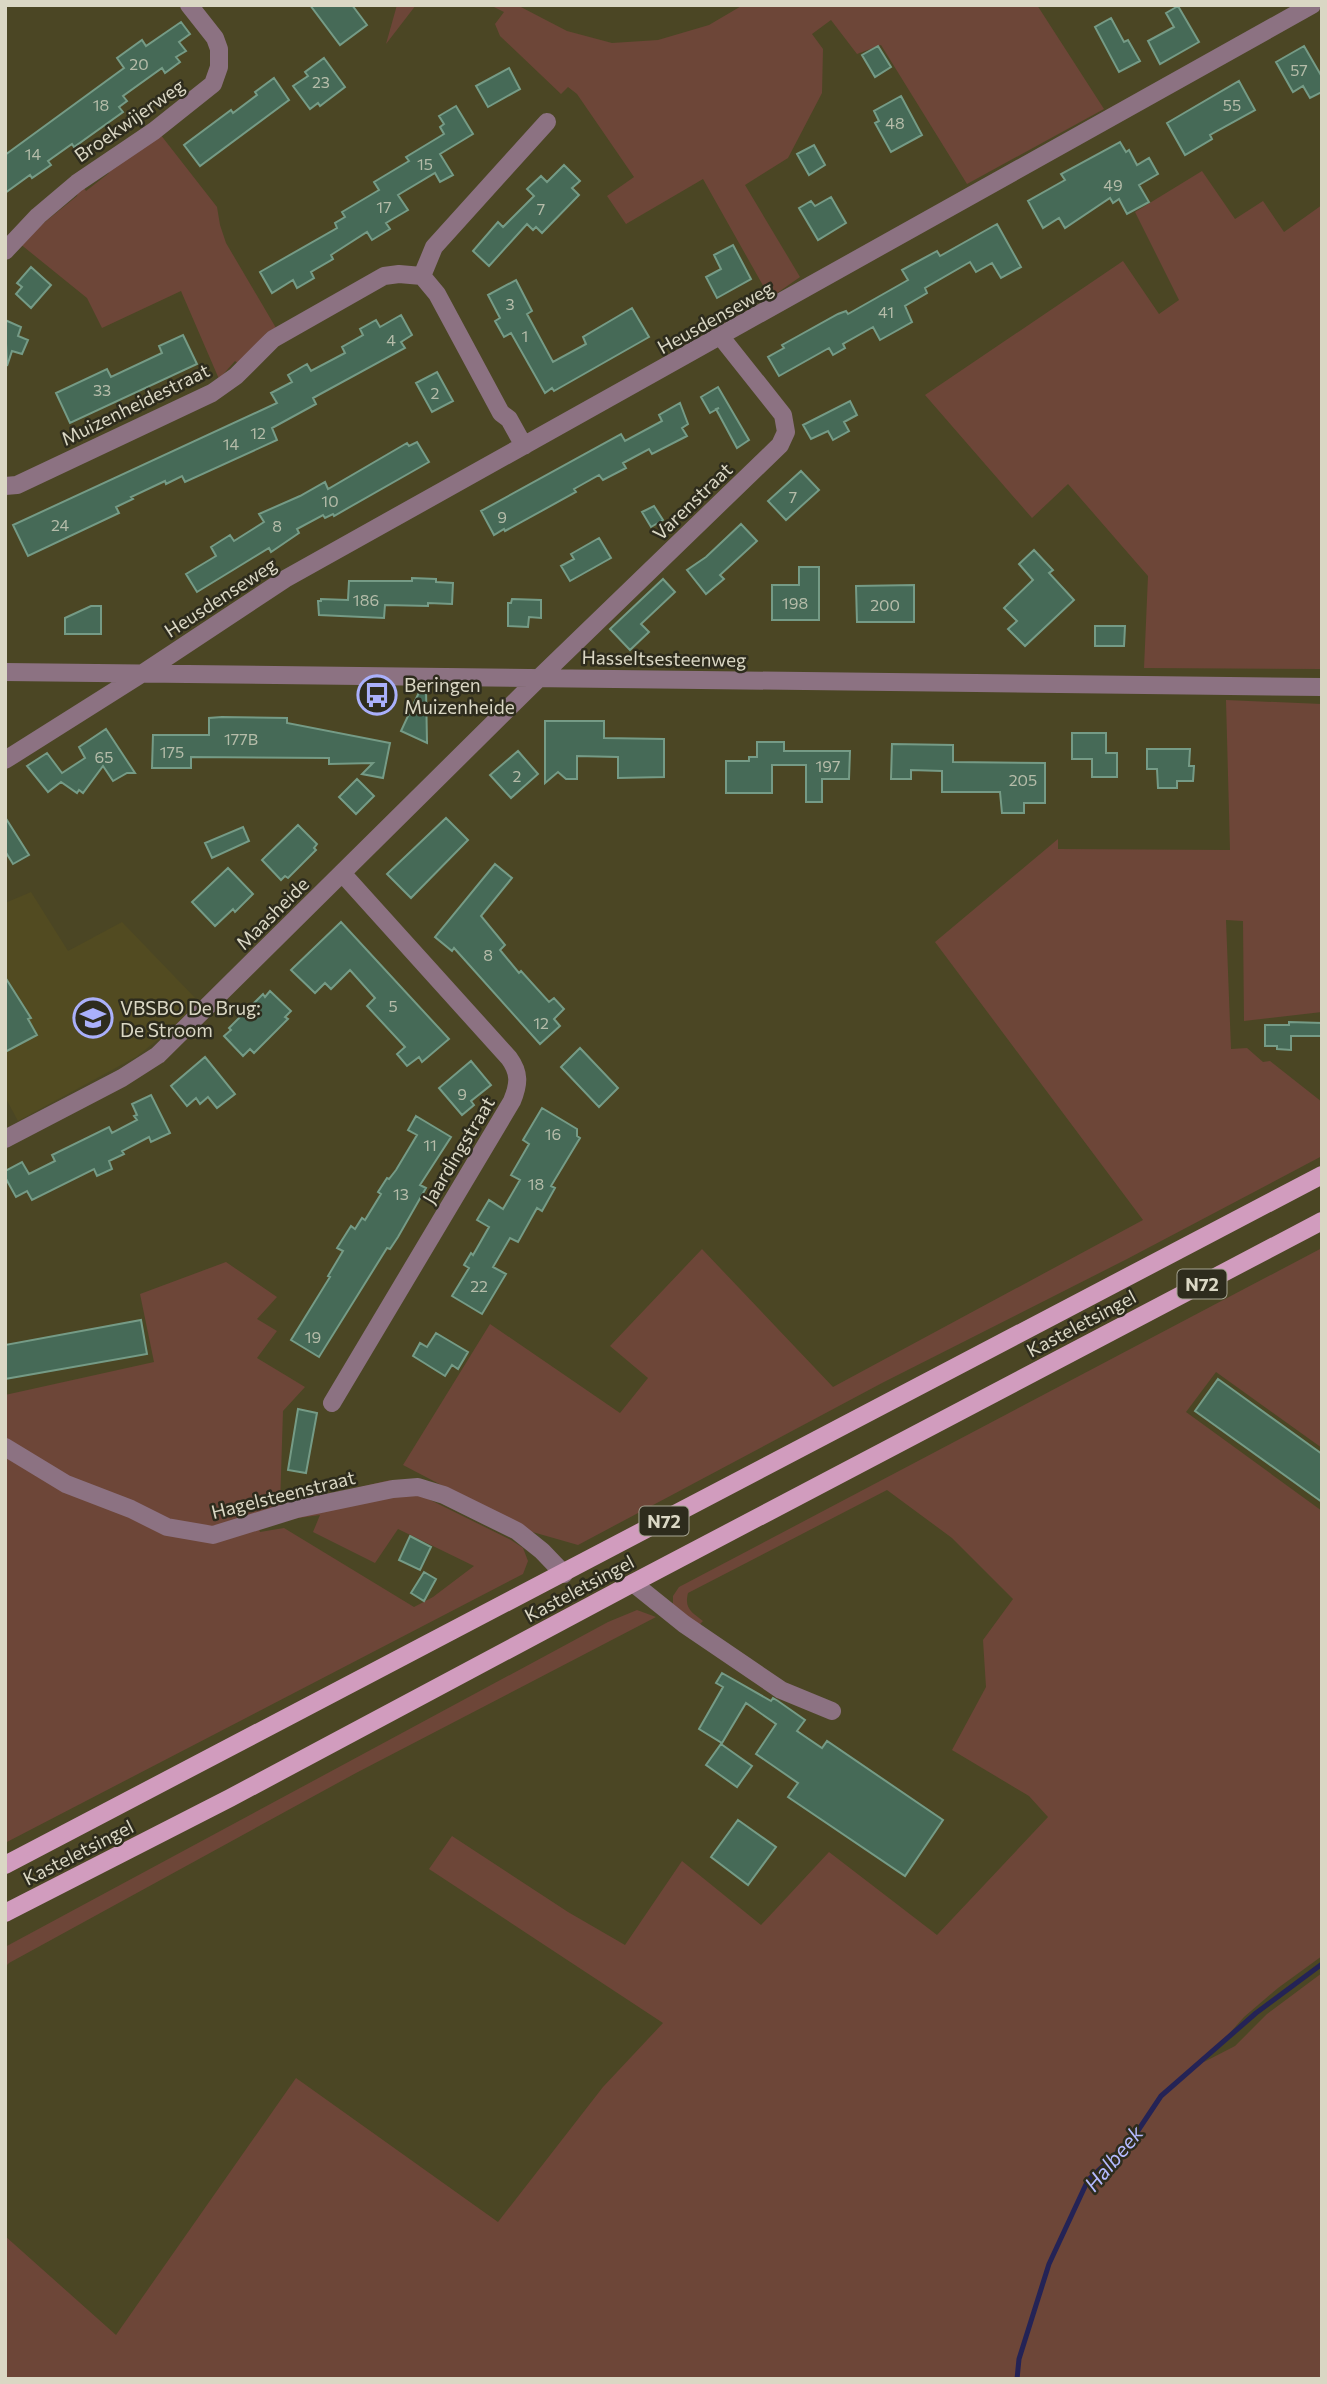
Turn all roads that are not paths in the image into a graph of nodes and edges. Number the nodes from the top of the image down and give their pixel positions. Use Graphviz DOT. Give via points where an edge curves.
graph roads {
  1 [pos="189,5"];
  2 [pos="1312,5"];
  3 [pos="547,122"];
  4 [pos="5,251"];
  5 [pos="422,276"];
  6 [pos="721,337"];
  7 [pos="524,446"];
  8 [pos="5,486"];
  9 [pos="5,672"];
  10 [pos="143,673"];
  11 [pos="539,678"];
  12 [pos="1322,687"];
  13 [pos="5,760"];
  14 [pos="342,873"];
  15 [pos="5,1139"];
  16 [pos="1322,1175"];
  17 [pos="1322,1221"];
  18 [pos="332,1403"];
  19 [pos="5,1447"];
  20 [pos="564,1574"];
  21 [pos="633,1583"];
  22 [pos="832,1711"];
  23 [pos="5,1866"];
  24 [pos="5,1913"];
  1 -- 4 [label="street, Broekwijerweg" via="219,49 213,84 77,183"];
  2 -- 6 [label="street, Heusdenseweg"];
  3 -- 5 [label="street" via="434,247"];
  5 -- 7 [label="street" via="437,294 501,413"];
  5 -- 8 [label="street, Muizenheidestraat" via="384,276 273,339 212,393 17,485"];
  6 -- 7 [label="street, Heusdenseweg"];
  6 -- 11 [label="street, Varenstraat" via="783,415 786,432 780,445"];
  7 -- 10 [label="street, Heusdenseweg" via="285,579"];
  9 -- 10 [label="street, Hasseltsesteenweg"];
  10 -- 11 [label="street, Hasseltsesteenweg"];
  10 -- 13 [label="street, Heusdenseweg"];
  11 -- 12 [label="street, Hasseltsesteenweg"];
  11 -- 14 [label="street, Maasheide"];
  14 -- 15 [label="street, Maasheide" via="158,1055"];
  14 -- 18 [label="street, Jaardingstraat" via="509,1058 518,1081 512,1101"];
  16 -- 20 [label="main road, Kasteletsingel / N72"];
  17 -- 21 [label="main road, Kasteletsingel / N72"];
  19 -- 20 [label="street, Hagelsteenstraat" via="66,1484 167,1527 213,1535 297,1509 418,1487 517,1531"];
  20 -- 23 [label="main road, Kasteletsingel / N72"];
  21 -- 22 [label="street" via="780,1690"];
  21 -- 24 [label="main road, Kasteletsingel / N72"];
}
